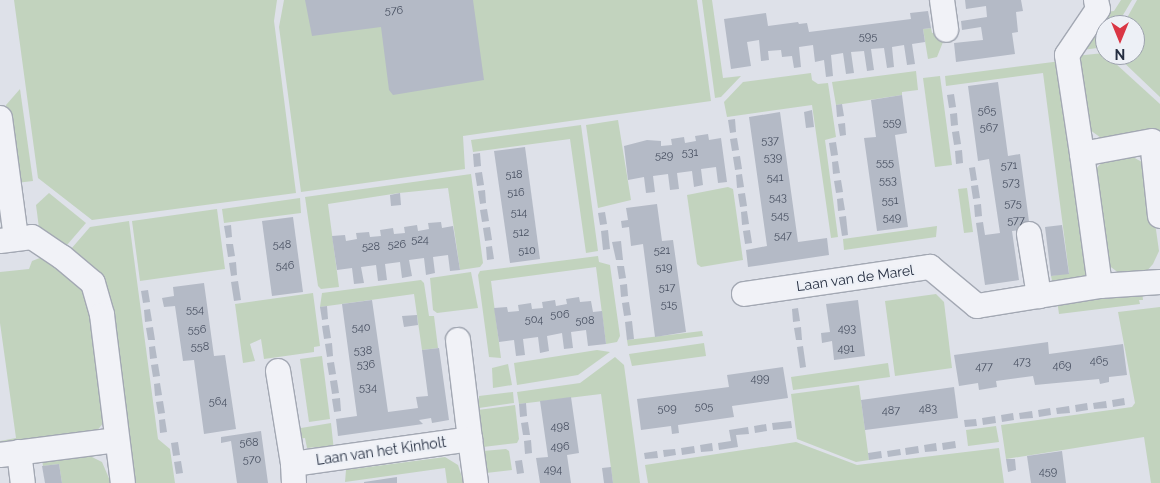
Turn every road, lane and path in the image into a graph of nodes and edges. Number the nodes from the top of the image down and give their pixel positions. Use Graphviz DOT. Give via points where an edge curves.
graph roads {
  1 [pos="942,0"];
  2 [pos="1096,0"];
  3 [pos="946,30"];
  4 [pos="0,118"];
  5 [pos="1156,141"];
  6 [pos="1082,154"];
  7 [pos="1160,216"];
  8 [pos="1029,234"];
  9 [pos="8,239"];
  10 [pos="1160,282"];
  11 [pos="1100,286"];
  12 [pos="744,294"];
  13 [pos="1039,296"];
  14 [pos="458,340"];
  15 [pos="278,371"];
  16 [pos="470,439"];
  17 [pos="117,440"];
  18 [pos="9,454"];
  19 [pos="293,473"];
  20 [pos="23,483"];
  21 [pos="123,483"];
  22 [pos="476,483"];
  1 -- 3 [label="street"];
  2 -- 6 [label="street" via="1098,9 1067,55"];
  4 -- 9 [label="street"];
  5 -- 6 [label="street"];
  5 -- 7 [label="street"];
  6 -- 11 [label="street"];
  8 -- 13 [label="street"];
  9 -- 17 [label="street" via="32,237 93,283 102,315"];
  10 -- 11 [label="street, Laan van de Marel"];
  11 -- 13 [label="street, Laan van de Marel"];
  12 -- 13 [label="street, Laan van de Marel" via="930,267 977,306"];
  14 -- 16 [label="street"];
  15 -- 19 [label="street, Laan van het Kinholt"];
  16 -- 19 [label="street, Laan van het Kinholt"];
  16 -- 22 [label="street"];
  17 -- 18 [label="street"];
  17 -- 21 [label="street"];
  18 -- 20 [label="street"];
}
